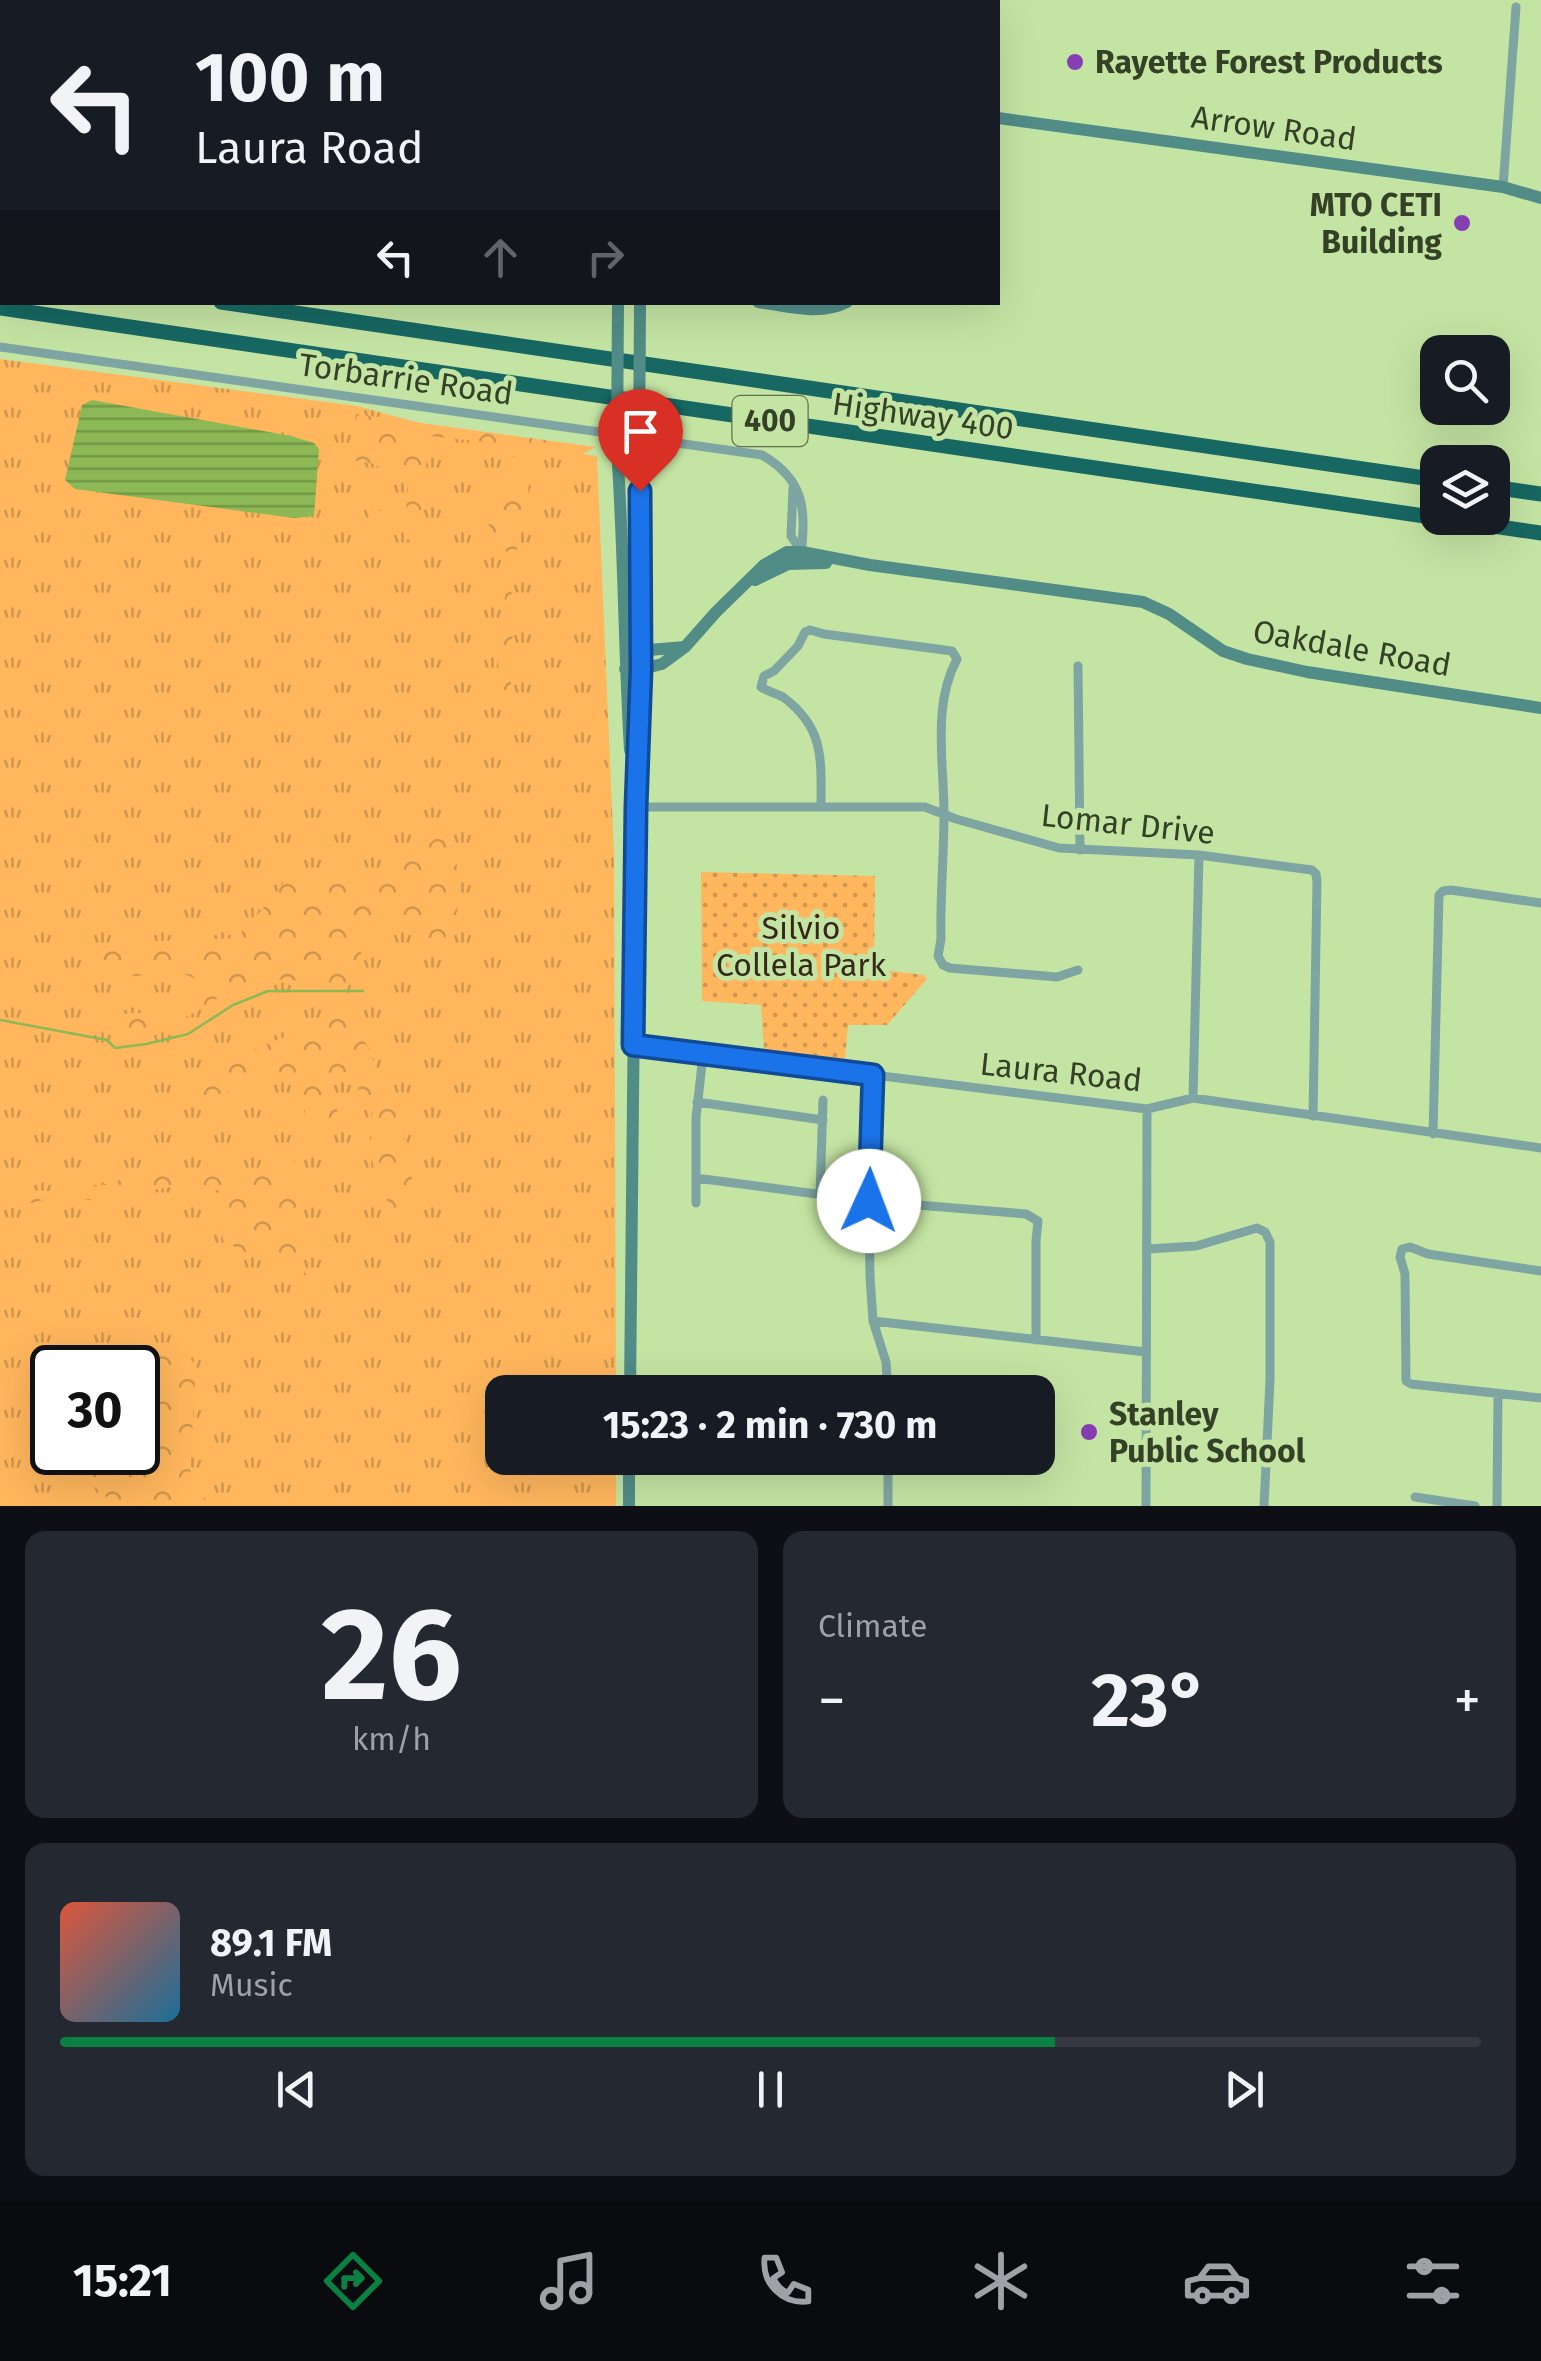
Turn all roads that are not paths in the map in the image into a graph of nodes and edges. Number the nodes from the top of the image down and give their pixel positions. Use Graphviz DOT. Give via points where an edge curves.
graph roads {
  1 [pos="1516,7"];
  2 [pos="1000,118"];
  3 [pos="1503,187"];
  4 [pos="1541,198"];
  5 [pos="242,305"];
  6 [pos="618,305"];
  7 [pos="640,305"];
  8 [pos="782,305"];
  9 [pos="842,305"];
  10 [pos="0,308"];
  11 [pos="0,347"];
  12 [pos="1420,477"];
  13 [pos="1510,490"];
  14 [pos="1541,494"];
  15 [pos="1541,533"];
  16 [pos="801,557"];
  17 [pos="686,647"];
  18 [pos="641,650"];
  19 [pos="625,654"];
  20 [pos="1078,666"];
  21 [pos="641,669"];
  22 [pos="625,670"];
  23 [pos="1541,708"];
  24 [pos="820,806"];
  25 [pos="636,807"];
  26 [pos="944,814"];
  27 [pos="1080,850"];
  28 [pos="1199,855"];
  29 [pos="1541,903"];
  30 [pos="1078,970"];
  31 [pos="633,1045"];
  32 [pos="703,1055"];
  33 [pos="873,1075"];
  34 [pos="1193,1098"];
  35 [pos="823,1100"];
  36 [pos="697,1102"];
  37 [pos="1147,1110"];
  38 [pos="1313,1116"];
  39 [pos="823,1120"];
  40 [pos="1434,1134"];
  41 [pos="1541,1148"];
  42 [pos="696,1178"];
  43 [pos="820,1195"];
  44 [pos="869,1201"];
  45 [pos="696,1202"];
  46 [pos="1148,1249"];
  47 [pos="1541,1271"];
  48 [pos="873,1321"];
  49 [pos="1036,1340"];
  50 [pos="1146,1352"];
  51 [pos="630,1375"];
  52 [pos="887,1375"];
  53 [pos="1498,1394"];
  54 [pos="1541,1398"];
  55 [pos="629,1475"];
  56 [pos="888,1475"];
  57 [pos="1415,1497"];
  58 [pos="629,1506"];
  59 [pos="888,1506"];
  60 [pos="1146,1506"];
  61 [pos="1264,1506"];
  62 [pos="1475,1506"];
  63 [pos="1497,1506"];
  1 -- 3 [label="street"];
  2 -- 3 [label="street, Arrow Road"];
  3 -- 4 [label="street, Arrow Road"];
  5 -- 12 [label="highway, Highway 400 / 400"];
  6 -- 19 [label="street, bridge"];
  7 -- 18 [label="street, bridge"];
  8 -- 9 [label="street"];
  10 -- 15 [label="highway, Highway 400 / 400"];
  11 -- 16 [label="street, Torbarrie Road" via="762,455 782,466 802,506"];
  13 -- 14 [label="highway"];
  16 -- 17 [label="street" via="744,586"];
  16 -- 23 [label="street, Oakdale Road" via="1143,602 1247,659"];
  17 -- 18 [label="street"];
  17 -- 21 [label="street"];
  18 -- 19 [label="street"];
  18 -- 21 [label="street"];
  19 -- 22 [label="street"];
  20 -- 27 [label="street"];
  21 -- 22 [label="street"];
  21 -- 25 [label="street"];
  22 -- 25 [label="street"];
  24 -- 25 [label="street, Lomar Drive"];
  24 -- 26 [label="street, Lomar Drive" via="925,807"];
  24 -- 26 [label="street" via="818,742 794,708 760,683 810,630 952,651 957,659 941,722"];
  25 -- 31 [label="street"];
  26 -- 27 [label="street, Lomar Drive"];
  26 -- 30 [label="street" via="938,956 943,965 1057,977"];
  27 -- 28 [label="street, Lomar Drive"];
  28 -- 34 [label="street"];
  28 -- 38 [label="street, Lomar Drive" via="1316,874"];
  29 -- 40 [label="street" via="1451,890 1439,895"];
  31 -- 32 [label="street, Laura Road"];
  31 -- 51 [label="street"];
  32 -- 33 [label="street, Laura Road"];
  32 -- 36 [label="street"];
  33 -- 37 [label="street, Laura Road"];
  33 -- 44 [label="street"];
  34 -- 37 [label="street, Laura Road"];
  34 -- 38 [label="street, Laura Road"];
  35 -- 39 [label="street"];
  36 -- 39 [label="street"];
  36 -- 42 [label="street"];
  37 -- 46 [label="street"];
  38 -- 40 [label="street, Laura Road"];
  39 -- 43 [label="street"];
  40 -- 41 [label="street, Laura Road"];
  42 -- 43 [label="street"];
  42 -- 45 [label="street"];
  43 -- 44 [label="street"];
  44 -- 48 [label="street"];
  44 -- 49 [label="street" via="1033,1216"];
  46 -- 50 [label="street"];
  46 -- 61 [label="street" via="1196,1246 1257,1228 1270,1242"];
  47 -- 53 [label="street" via="1410,1247 1400,1253 1406,1381"];
  48 -- 49 [label="street"];
  48 -- 52 [label="street"];
  49 -- 50 [label="street"];
  50 -- 60 [label="street"];
  53 -- 54 [label="street"];
  53 -- 63 [label="street"];
  55 -- 58 [label="street"];
  56 -- 59 [label="street"];
  57 -- 62 [label="street"];
}
